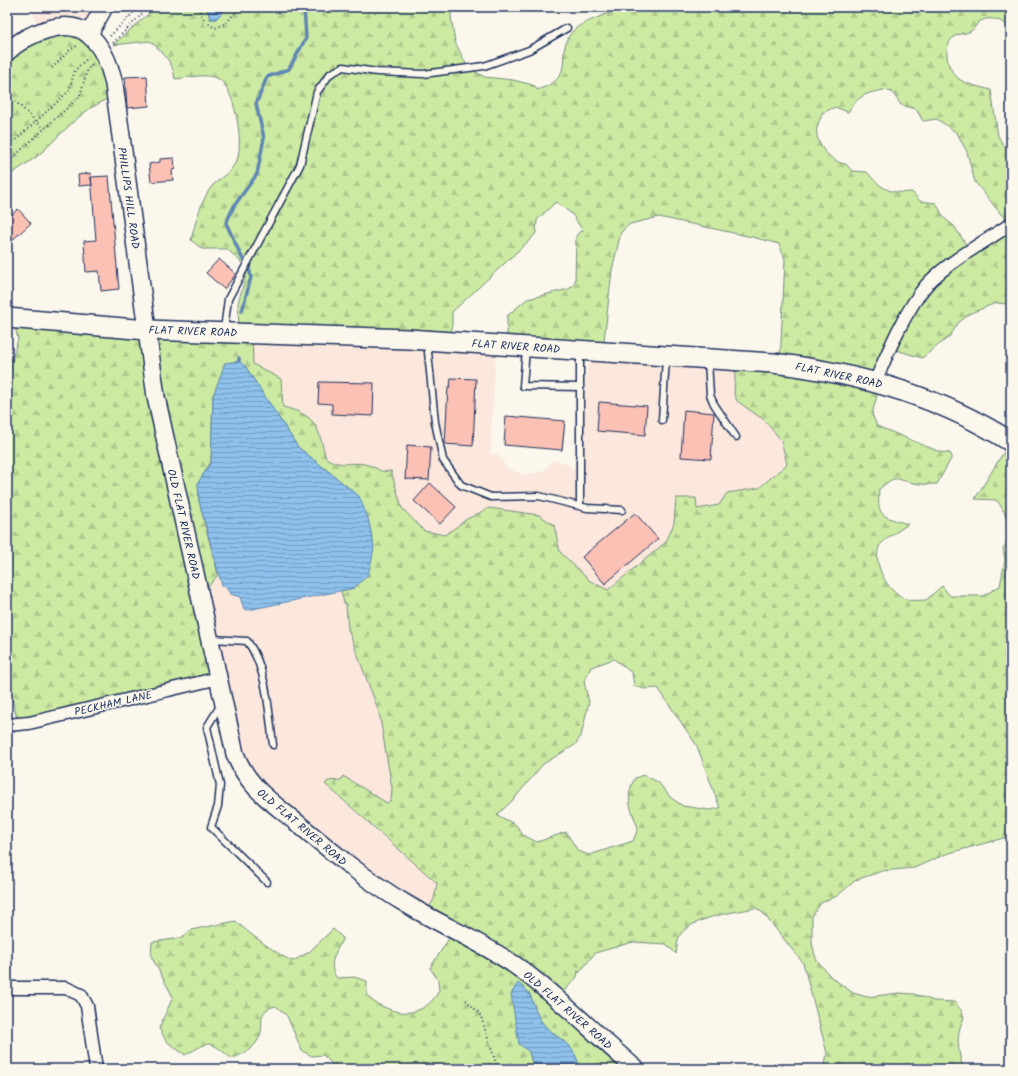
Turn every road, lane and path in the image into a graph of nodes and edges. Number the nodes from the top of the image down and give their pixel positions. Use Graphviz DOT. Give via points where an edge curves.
graph roads {
  1 [pos="104,7"];
  2 [pos="139,7"];
  3 [pos="149,7"];
  4 [pos="198,7"];
  5 [pos="240,7"];
  6 [pos="567,28"];
  7 [pos="97,49"];
  8 [pos="7,52"];
  9 [pos="52,68"];
  10 [pos="15,101"];
  11 [pos="36,121"];
  12 [pos="44,129"];
  13 [pos="7,148"];
  14 [pos="7,163"];
  15 [pos="1011,224"];
  16 [pos="7,318"];
  17 [pos="147,330"];
  18 [pos="223,332"];
  19 [pos="427,340"];
  20 [pos="526,346"];
  21 [pos="580,350"];
  22 [pos="666,356"];
  23 [pos="708,359"];
  24 [pos="875,382"];
  25 [pos="580,387"];
  26 [pos="662,420"];
  27 [pos="736,437"];
  28 [pos="1011,442"];
  29 [pos="580,506"];
  30 [pos="622,510"];
  31 [pos="210,639"];
  32 [pos="219,678"];
  33 [pos="224,701"];
  34 [pos="7,725"];
  35 [pos="273,745"];
  36 [pos="267,882"];
  37 [pos="7,988"];
  38 [pos="466,1000"];
  39 [pos="96,1069"];
  40 [pos="498,1069"];
  41 [pos="636,1069"];
  1 -- 7 [label="street"];
  2 -- 7 [label="path"];
  3 -- 7 [label="path"];
  4 -- 5 [label="path" via="206,24 215,28 226,23"];
  6 -- 18 [label="lane" via="529,50 484,66 423,74 377,72 343,67 330,74 317,92 300,165 228,299"];
  7 -- 8 [label="street" via="78,28 53,28 27,37"];
  7 -- 9 [label="path" via="74,46"];
  7 -- 11 [label="path" via="75,70 69,91"];
  7 -- 12 [label="path" via="87,70 82,92"];
  7 -- 17 [label="street, PHILLIPS HILL ROAD" via="114,84"];
  10 -- 11 [label="path"];
  11 -- 12 [label="path"];
  11 -- 13 [label="path"];
  12 -- 14 [label="path"];
  15 -- 24 [label="street" via="946,268 921,291 897,330"];
  16 -- 17 [label="main road, FLAT RIVER ROAD"];
  17 -- 18 [label="main road, FLAT RIVER ROAD"];
  17 -- 31 [label="street, OLD FLAT RIVER ROAD" via="156,398"];
  18 -- 19 [label="main road, FLAT RIVER ROAD"];
  19 -- 20 [label="main road, FLAT RIVER ROAD"];
  19 -- 29 [label="lane" via="435,422 443,460 461,485 491,497 539,496"];
  20 -- 21 [label="main road, FLAT RIVER ROAD"];
  20 -- 25 [label="lane" via="523,386"];
  21 -- 22 [label="main road, FLAT RIVER ROAD"];
  21 -- 25 [label="lane"];
  22 -- 23 [label="main road, FLAT RIVER ROAD"];
  22 -- 26 [label="lane"];
  23 -- 24 [label="main road, FLAT RIVER ROAD" via="811,367"];
  23 -- 27 [label="lane" via="710,395"];
  24 -- 28 [label="main road, FLAT RIVER ROAD" via="928,398"];
  25 -- 29 [label="lane"];
  29 -- 30 [label="lane"];
  31 -- 32 [label="street, OLD FLAT RIVER ROAD"];
  31 -- 35 [label="lane" via="248,641 255,651 265,689"];
  32 -- 33 [label="street, OLD FLAT RIVER ROAD"];
  32 -- 34 [label="street, PECKHAM LANE" via="29,723"];
  33 -- 36 [label="lane" via="207,727 220,785 218,806 211,827"];
  33 -- 41 [label="street, OLD FLAT RIVER ROAD" via="235,754 240,768 253,786 352,869 408,905 476,941 518,968 569,1009"];
  37 -- 39 [label="street" via="66,988 81,995 87,1006"];
  38 -- 40 [label="path" via="480,1014"];
}
